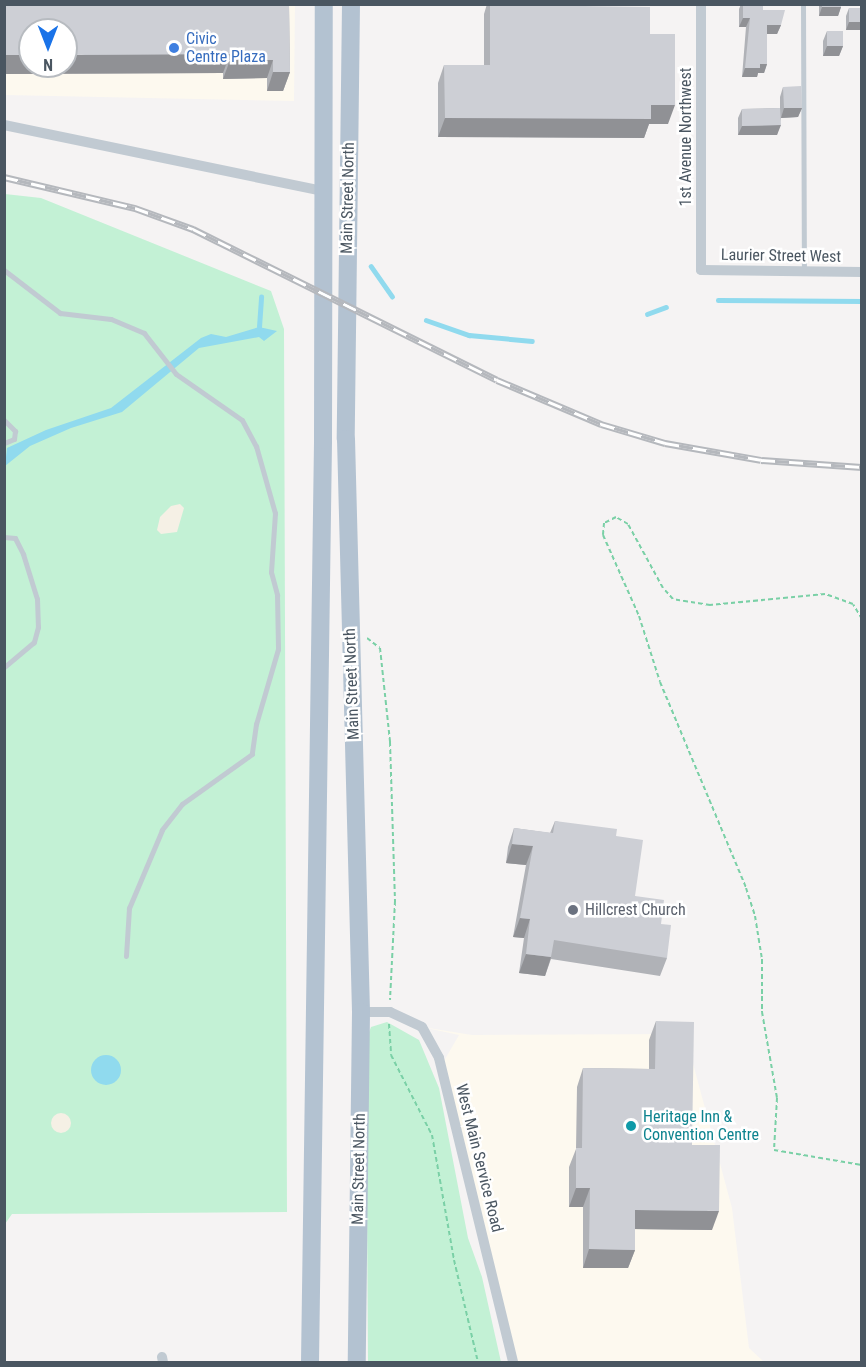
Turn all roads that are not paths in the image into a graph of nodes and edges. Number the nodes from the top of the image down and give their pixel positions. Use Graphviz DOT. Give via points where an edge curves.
graph roads {
  1 [pos="324,4"];
  2 [pos="351,4"];
  3 [pos="701,4"];
  4 [pos="803,4"];
  5 [pos="4,125"];
  6 [pos="322,191"];
  7 [pos="4,270"];
  8 [pos="701,270"];
  9 [pos="804,272"];
  10 [pos="861,272"];
  11 [pos="4,420"];
  12 [pos="4,443"];
  13 [pos="4,537"];
  14 [pos="4,667"];
  15 [pos="126,956"];
  16 [pos="361,1012"];
  17 [pos="310,1362"];
  18 [pos="357,1362"];
  19 [pos="513,1362"];
  1 -- 6 [label="main road, Main Street North"];
  2 -- 16 [label="main road, Main Street North" via="346,305"];
  3 -- 8 [label="street, 1st Avenue Northwest"];
  4 -- 9 [label="lane"];
  5 -- 6 [label="street"];
  6 -- 17 [label="main road, Main Street North" via="323,440"];
  7 -- 15 [label="lane" via="60,313 111,320 144,333 176,374 242,420 256,446 275,513 271,572 277,595 278,650 256,724 252,754 182,804 162,830 129,908"];
  8 -- 9 [label="street, Laurier Street West"];
  9 -- 10 [label="street, Laurier Street West"];
  11 -- 12 [label="lane" via="15,431 14,439"];
  13 -- 14 [label="lane" via="15,538 20,547 36,599 38,627 34,642"];
  16 -- 18 [label="main road, Main Street North"];
  16 -- 19 [label="street, West Main Service Road" via="390,1012 422,1027 439,1058"];
}
